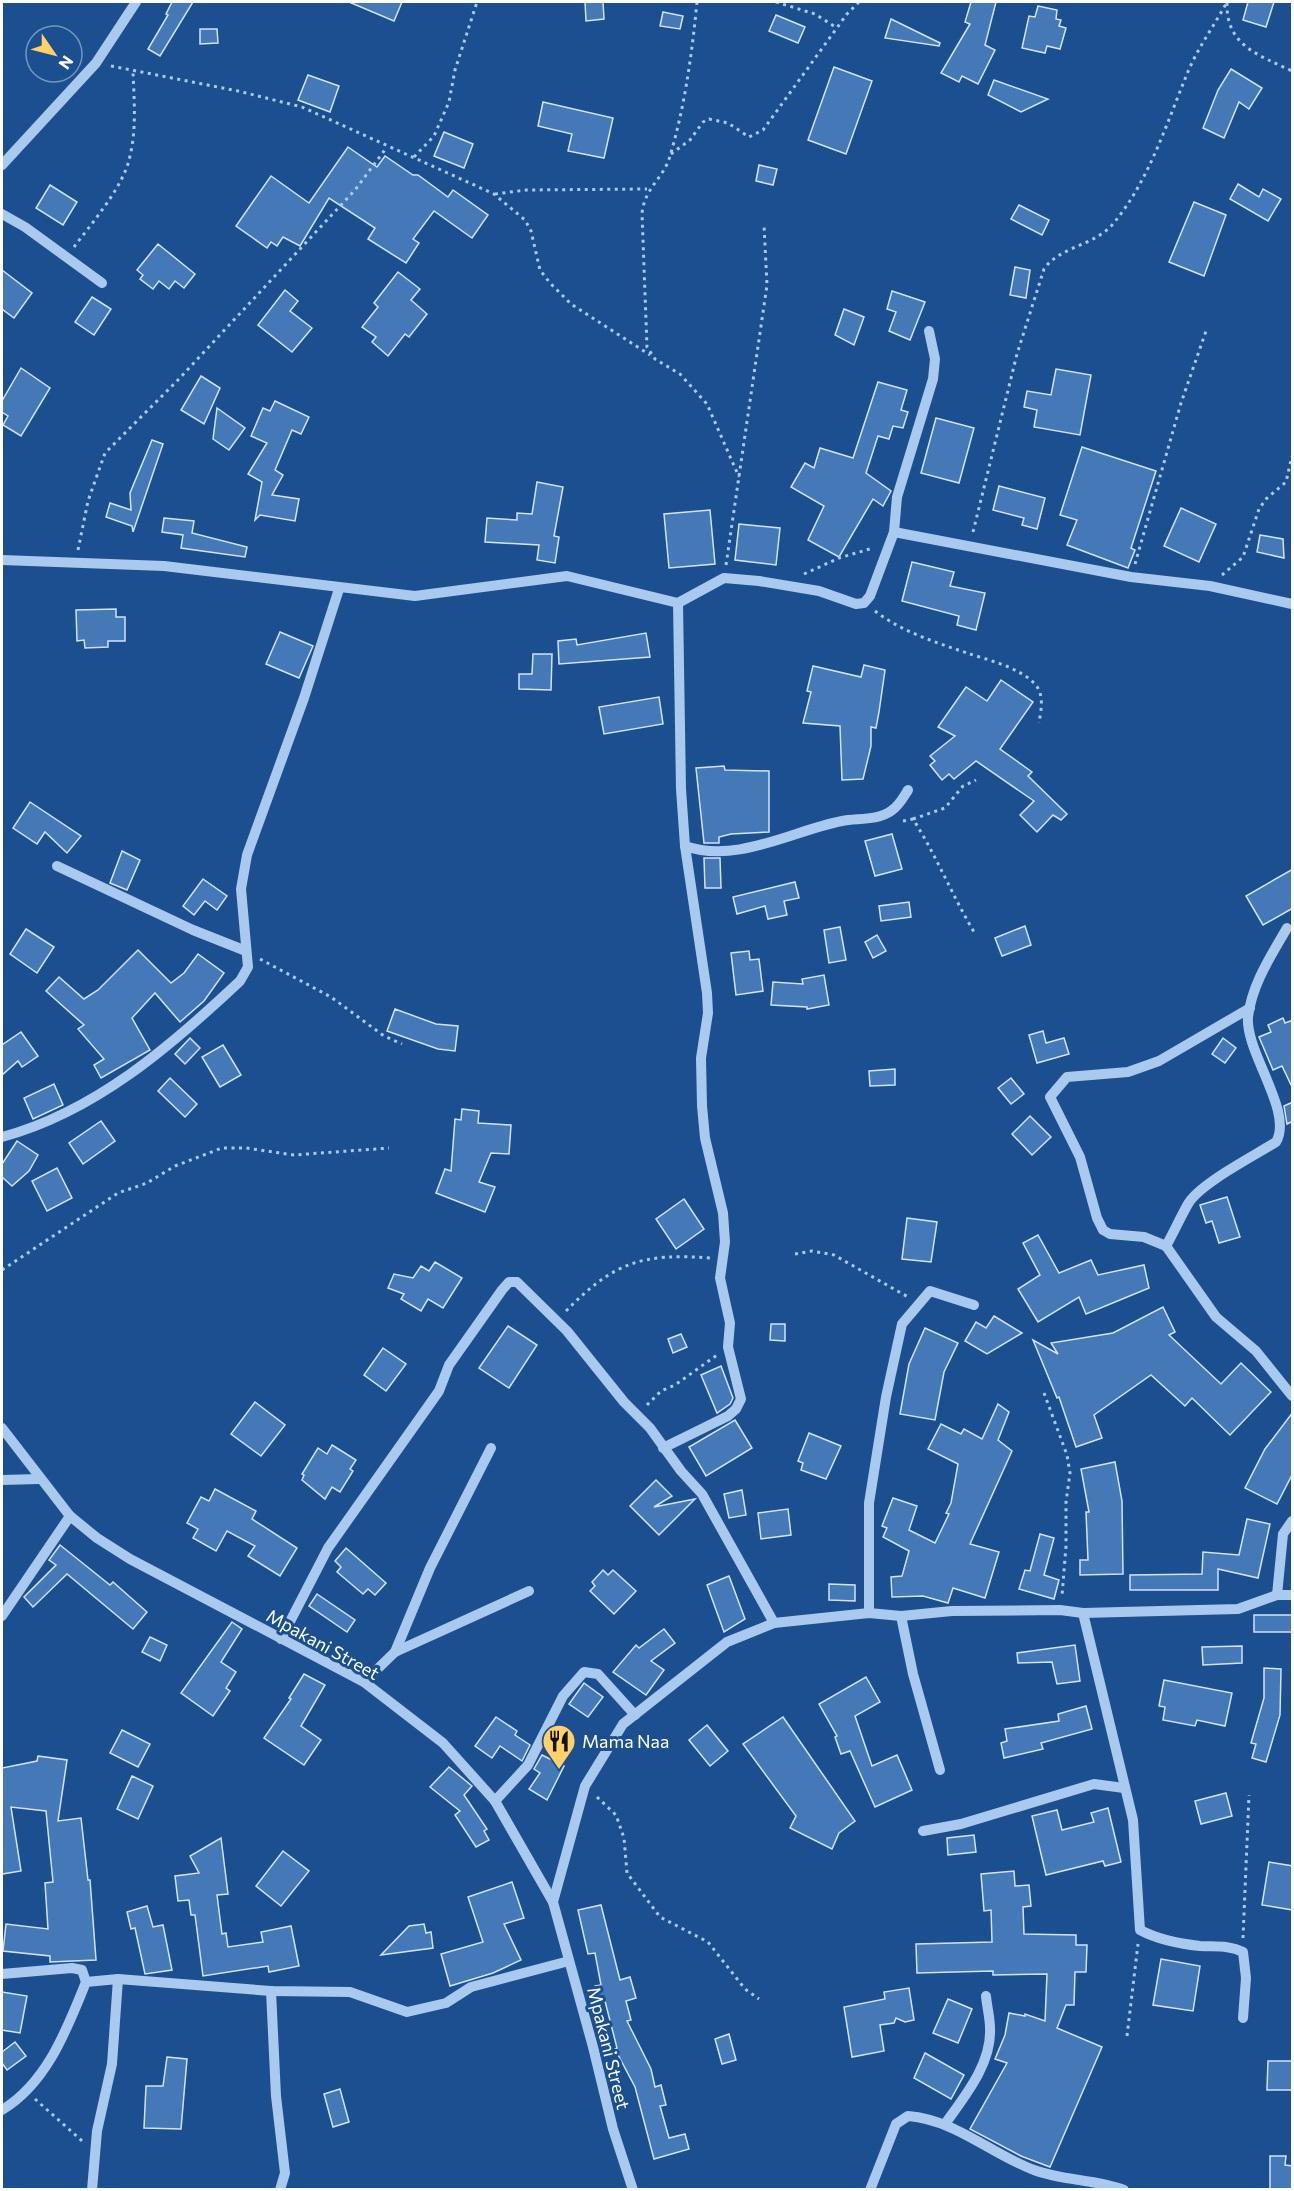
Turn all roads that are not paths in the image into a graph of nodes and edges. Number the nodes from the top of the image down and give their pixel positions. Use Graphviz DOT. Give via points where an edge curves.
graph roads {
  1 [pos="136,2"];
  2 [pos="2,165"];
  3 [pos="2,214"];
  4 [pos="102,283"];
  5 [pos="930,331"];
  6 [pos="894,532"];
  7 [pos="2,560"];
  8 [pos="339,589"];
  9 [pos="678,603"];
  10 [pos="1293,604"];
  11 [pos="908,790"];
  12 [pos="685,846"];
  13 [pos="57,866"];
  14 [pos="1287,928"];
  15 [pos="246,951"];
  16 [pos="1250,1008"];
  17 [pos="2,1137"];
  18 [pos="1166,1246"];
  19 [pos="974,1305"];
  20 [pos="1293,1396"];
  21 [pos="2,1428"];
  22 [pos="491,1448"];
  23 [pos="663,1448"];
  24 [pos="39,1479"];
  25 [pos="2,1480"];
  26 [pos="70,1516"];
  27 [pos="1293,1521"];
  28 [pos="529,1592"];
  29 [pos="1277,1595"];
  30 [pos="1293,1595"];
  31 [pos="869,1613"];
  32 [pos="1083,1613"];
  33 [pos="2,1616"];
  34 [pos="901,1616"];
  35 [pos="774,1623"];
  36 [pos="281,1639"];
  37 [pos="395,1652"];
  38 [pos="364,1682"];
  39 [pos="635,1715"];
  40 [pos="940,1770"];
  41 [pos="1124,1788"];
  42 [pos="495,1801"];
  43 [pos="923,1831"];
  44 [pos="553,1902"];
  45 [pos="569,1961"];
  46 [pos="2,1974"];
  47 [pos="118,1979"];
  48 [pos="86,1982"];
  49 [pos="272,1991"];
  50 [pos="986,1996"];
  51 [pos="1243,2018"];
  52 [pos="2,2110"];
  53 [pos="945,2124"];
  54 [pos="92,2190"];
  55 [pos="280,2190"];
  56 [pos="633,2190"];
  57 [pos="870,2190"];
  58 [pos="1124,2190"];
  1 -- 2 [label="street" via="96,63"];
  3 -- 4 [label="street"];
  5 -- 6 [label="street" via="935,359 933,379 897,498"];
  6 -- 9 [label="street" via="864,603 856,604 819,591 724,578"];
  6 -- 10 [label="street"];
  7 -- 8 [label="street" via="164,566"];
  8 -- 9 [label="street" via="415,596 567,576"];
  8 -- 15 [label="street" via="247,855 241,889"];
  9 -- 12 [label="street"];
  11 -- 12 [label="street" via="890,812 876,817 841,822 750,848 697,850"];
  12 -- 23 [label="street" via="707,993 701,1058 705,1138 723,1213 724,1259 720,1278 730,1323 728,1347 741,1399 728,1416"];
  13 -- 15 [label="street"];
  14 -- 16 [label="street" via="1256,985"];
  15 -- 17 [label="street" via="248,967 240,981 128,1076 65,1115"];
  16 -- 18 [label="street" via="1250,1036 1280,1120 1279,1137 1199,1191"];
  16 -- 18 [label="street" via="1128,1072 1068,1077 1050,1097 1080,1157 1103,1230 1144,1237"];
  18 -- 20 [label="street" via="1215,1317 1256,1351"];
  19 -- 31 [label="street" via="930,1291 902,1324 869,1503"];
  21 -- 24 [label="street, Mpakani Street"];
  22 -- 37 [label="street" via="430,1568"];
  23 -- 35 [label="street" via="702,1494"];
  23 -- 36 [label="street" via="557,1321 525,1287 509,1282 449,1365 439,1391 328,1548"];
  24 -- 25 [label="street"];
  24 -- 26 [label="street, Mpakani Street"];
  26 -- 33 [label="street"];
  26 -- 36 [label="street, Mpakani Street" via="130,1559"];
  27 -- 29 [label="street" via="1283,1534"];
  28 -- 37 [label="street"];
  29 -- 30 [label="street"];
  29 -- 32 [label="street" via="1238,1609"];
  31 -- 34 [label="street"];
  31 -- 35 [label="street"];
  32 -- 34 [label="street" via="952,1611"];
  32 -- 41 [label="street"];
  34 -- 40 [label="street"];
  35 -- 39 [label="street" via="728,1642"];
  36 -- 38 [label="street, Mpakani Street"];
  37 -- 38 [label="street"];
  38 -- 42 [label="street, Mpakani Street" via="443,1743"];
  39 -- 42 [label="street" via="598,1674 584,1672 563,1696 528,1765"];
  39 -- 44 [label="street" via="623,1724 585,1786"];
  41 -- 43 [label="street" via="1094,1784 970,1822"];
  41 -- 51 [label="street" via="1132,1820 1140,1930 1153,1937 1199,1946 1233,1947 1243,1952"];
  42 -- 44 [label="street, Mpakani Street"];
  44 -- 45 [label="street, Mpakani Street"];
  45 -- 49 [label="street" via="471,1987 446,2003 407,2012 350,1992"];
  45 -- 56 [label="street, Mpakani Street"];
  46 -- 48 [label="street" via="72,1968 82,1970"];
  47 -- 48 [label="street"];
  47 -- 49 [label="street"];
  47 -- 54 [label="street" via="111,2074 97,2131"];
  48 -- 52 [label="street" via="58,2044 26,2092"];
  49 -- 55 [label="street" via="276,2096 285,2173"];
  50 -- 53 [label="street" via="990,2029 985,2056 972,2086"];
  53 -- 57 [label="street" via="908,2116 896,2124"];
  53 -- 58 [label="street" via="1034,2170"];
}
